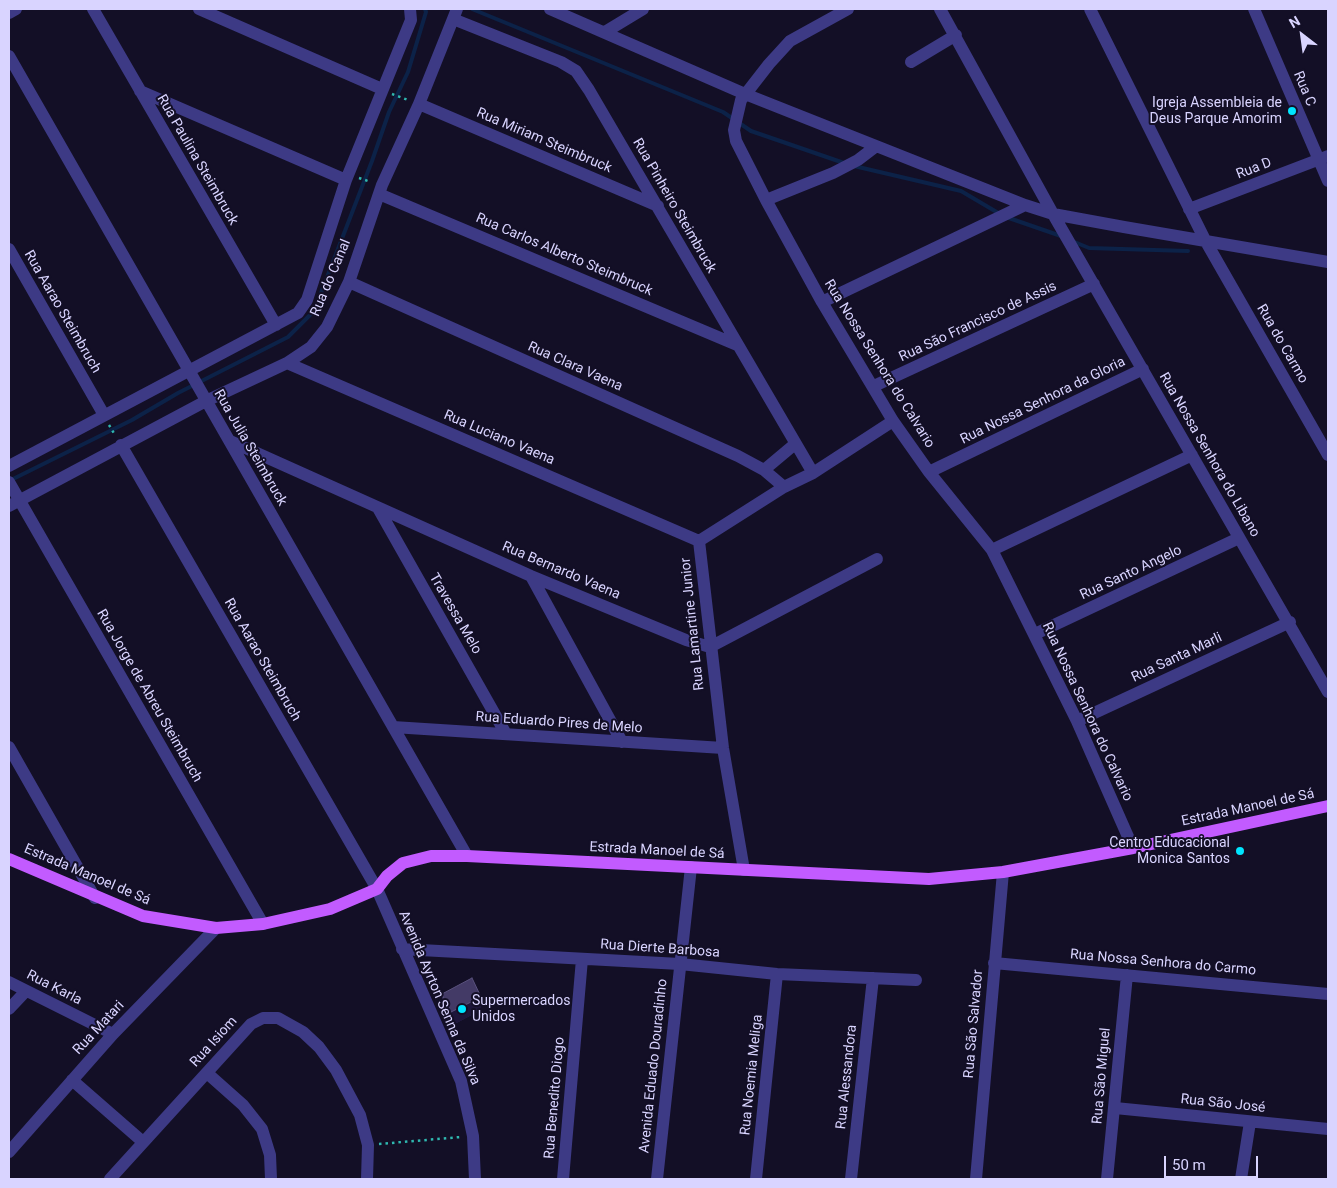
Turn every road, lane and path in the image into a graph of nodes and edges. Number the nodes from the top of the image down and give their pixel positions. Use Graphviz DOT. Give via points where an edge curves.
graph roads {
  1 [pos="16,9"];
  2 [pos="93,9"];
  3 [pos="198,9"];
  4 [pos="550,9"];
  5 [pos="643,9"];
  6 [pos="848,9"];
  7 [pos="940,9"];
  8 [pos="1090,9"];
  9 [pos="1254,9"];
  10 [pos="9,13"];
  11 [pos="455,13"];
  12 [pos="410,14"];
  13 [pos="605,32"];
  14 [pos="956,35"];
  15 [pos="9,56"];
  16 [pos="911,62"];
  17 [pos="140,90"];
  18 [pos="385,90"];
  19 [pos="743,97"];
  20 [pos="414,102"];
  21 [pos="875,147"];
  22 [pos="1323,158"];
  23 [pos="349,178"];
  24 [pos="1328,181"];
  25 [pos="378,189"];
  26 [pos="766,200"];
  27 [pos="1025,205"];
  28 [pos="658,206"];
  29 [pos="1189,209"];
  30 [pos="1053,214"];
  31 [pos="1207,244"];
  32 [pos="9,249"];
  33 [pos="1328,262"];
  34 [pos="349,282"];
  35 [pos="1094,284"];
  36 [pos="822,302"];
  37 [pos="276,325"];
  38 [pos="737,345"];
  39 [pos="287,363"];
  40 [pos="1143,369"];
  41 [pos="189,373"];
  42 [pos="874,386"];
  43 [pos="204,399"];
  44 [pos="105,416"];
  45 [pos="893,421"];
  46 [pos="230,441"];
  47 [pos="119,442"];
  48 [pos="795,444"];
  49 [pos="1192,455"];
  50 [pos="1328,455"];
  51 [pos="9,466"];
  52 [pos="764,470"];
  53 [pos="929,472"];
  54 [pos="813,473"];
  55 [pos="9,482"];
  56 [pos="784,487"];
  57 [pos="15,501"];
  58 [pos="378,508"];
  59 [pos="1239,538"];
  60 [pos="699,541"];
  61 [pos="992,550"];
  62 [pos="877,559"];
  63 [pos="532,576"];
  64 [pos="1290,622"];
  65 [pos="1035,634"];
  66 [pos="710,647"];
  67 [pos="1328,692"];
  68 [pos="1076,721"];
  69 [pos="393,727"];
  70 [pos="506,734"];
  71 [pos="622,742"];
  72 [pos="9,747"];
  73 [pos="723,748"];
  74 [pos="1328,806"];
  75 [pos="1133,848"];
  76 [pos="467,856"];
  77 [pos="9,859"];
  78 [pos="691,867"];
  79 [pos="744,870"];
  80 [pos="1003,872"];
  81 [pos="377,889"];
  82 [pos="95,898"];
  83 [pos="262,924"];
  84 [pos="216,928"];
  85 [pos="402,949"];
  86 [pos="582,959"];
  87 [pos="994,963"];
  88 [pos="680,964"];
  89 [pos="777,974"];
  90 [pos="1127,975"];
  91 [pos="873,978"];
  92 [pos="916,980"];
  93 [pos="9,982"];
  94 [pos="26,991"];
  95 [pos="1328,994"];
  96 [pos="9,1009"];
  97 [pos="113,1034"];
  98 [pos="207,1074"];
  99 [pos="72,1080"];
  100 [pos="1115,1108"];
  101 [pos="1250,1122"];
  102 [pos="1328,1129"];
  103 [pos="473,1136"];
  104 [pos="143,1142"];
  105 [pos="368,1145"];
  106 [pos="9,1152"];
  107 [pos="110,1179"];
  108 [pos="271,1179"];
  109 [pos="367,1179"];
  110 [pos="475,1179"];
  111 [pos="563,1179"];
  112 [pos="657,1179"];
  113 [pos="756,1179"];
  114 [pos="851,1179"];
  115 [pos="976,1179"];
  116 [pos="1107,1179"];
  117 [pos="1242,1179"];
  1 -- 10 [label="street"];
  2 -- 17 [label="street, Rua Paulina Steimbruck"];
  3 -- 18 [label="street"];
  4 -- 13 [label="street"];
  5 -- 13 [label="street"];
  6 -- 19 [label="street" via="790,41"];
  7 -- 14 [label="street, Rua Nossa Senhora do Libano"];
  8 -- 29 [label="street, Rua do Carmo"];
  9 -- 22 [label="street, Rua C"];
  11 -- 20 [label="street, Rua do Canal"];
  11 -- 28 [label="street, Rua Pinheiro Steimbruck" via="576,71"];
  12 -- 18 [label="street, Rua do Canal"];
  13 -- 19 [label="street"];
  14 -- 16 [label="street"];
  14 -- 30 [label="street, Rua Nossa Senhora do Libano"];
  15 -- 41 [label="street, Rua Julia Steimbruck"];
  17 -- 23 [label="street"];
  17 -- 37 [label="street, Rua Paulina Steimbruck"];
  18 -- 20 [label="path"];
  18 -- 23 [label="street, Rua do Canal"];
  19 -- 21 [label="street"];
  19 -- 26 [label="street, Rua Nossa Senhora do Calvario" via="734,130 736,141"];
  20 -- 25 [label="street, Rua do Canal"];
  20 -- 28 [label="street, Rua Miriam Steimbruck"];
  21 -- 26 [label="street" via="833,173"];
  21 -- 27 [label="street"];
  22 -- 24 [label="street, Rua C"];
  22 -- 29 [label="street, Rua D"];
  23 -- 25 [label="path"];
  23 -- 37 [label="street, Rua do Canal" via="307,300 298,313"];
  25 -- 34 [label="street, Rua do Canal"];
  25 -- 38 [label="street, Rua Carlos Alberto Steimbruck"];
  26 -- 36 [label="street, Rua Nossa Senhora do Calvario"];
  27 -- 30 [label="street"];
  27 -- 36 [label="street"];
  28 -- 38 [label="street, Rua Pinheiro Steimbruck"];
  29 -- 31 [label="street, Rua do Carmo"];
  30 -- 31 [label="street"];
  30 -- 35 [label="street, Rua Nossa Senhora do Libano"];
  31 -- 33 [label="street"];
  31 -- 50 [label="street, Rua do Carmo"];
  32 -- 44 [label="street, Rua Aarao Steimbruch"];
  34 -- 39 [label="street, Rua do Canal" via="328,327 311,347"];
  34 -- 52 [label="street, Rua Clara Vaena"];
  35 -- 40 [label="street, Rua Nossa Senhora do Libano"];
  35 -- 42 [label="street, Rua São Francisco de Assis"];
  36 -- 42 [label="street, Rua Nossa Senhora do Calvario"];
  37 -- 41 [label="street, Rua do Canal"];
  38 -- 48 [label="street, Rua Pinheiro Steimbruck"];
  39 -- 43 [label="street, Rua do Canal"];
  39 -- 60 [label="street, Rua Luciano Vaena"];
  40 -- 49 [label="street, Rua Nossa Senhora do Libano"];
  40 -- 53 [label="street, Rua Nossa Senhora da Gloria"];
  41 -- 43 [label="street, Rua Julia Steimbruck"];
  41 -- 44 [label="street, Rua do Canal"];
  42 -- 45 [label="street, Rua Nossa Senhora do Calvario"];
  43 -- 46 [label="street, Rua Julia Steimbruck"];
  43 -- 47 [label="street, Rua do Canal"];
  44 -- 47 [label="path"];
  44 -- 51 [label="street, Rua do Canal"];
  45 -- 53 [label="street, Rua Nossa Senhora do Calvario"];
  45 -- 54 [label="street, Rua Lamartine Junior"];
  46 -- 58 [label="street, Rua Bernardo Vaena"];
  46 -- 69 [label="street, Rua Julia Steimbruck"];
  47 -- 57 [label="street, Rua do Canal"];
  47 -- 81 [label="street, Rua Aarao Steimbruch"];
  48 -- 52 [label="street"];
  48 -- 54 [label="street, Rua Pinheiro Steimbruck"];
  49 -- 59 [label="street, Rua Nossa Senhora do Libano"];
  49 -- 61 [label="street"];
  52 -- 56 [label="street, Rua Clara Vaena"];
  53 -- 61 [label="street, Rua Nossa Senhora do Calvario"];
  54 -- 56 [label="street, Rua Lamartine Junior"];
  55 -- 57 [label="street, Rua Jorge de Abreu Steimbruch"];
  56 -- 60 [label="street, Rua Lamartine Junior"];
  57 -- 83 [label="street, Rua Jorge de Abreu Steimbruch"];
  58 -- 63 [label="street, Rua Bernardo Vaena"];
  58 -- 70 [label="street, Travessa Melo"];
  59 -- 64 [label="street, Rua Nossa Senhora do Libano"];
  59 -- 65 [label="street, Rua Santo Angelo"];
  60 -- 66 [label="street, Rua Lamartine Junior"];
  61 -- 65 [label="street, Rua Nossa Senhora do Calvario"];
  62 -- 66 [label="street"];
  63 -- 66 [label="street, Rua Bernardo Vaena"];
  63 -- 71 [label="street"];
  64 -- 67 [label="street, Rua Nossa Senhora do Libano"];
  64 -- 68 [label="street, Rua Santa Marli"];
  65 -- 68 [label="street, Rua Nossa Senhora do Calvario"];
  66 -- 73 [label="street, Rua Lamartine Junior"];
  68 -- 75 [label="street, Rua Nossa Senhora do Calvario"];
  69 -- 70 [label="street, Rua Eduardo Pires de Melo"];
  69 -- 76 [label="street, Rua Julia Steimbruck"];
  70 -- 71 [label="street, Rua Eduardo Pires de Melo"];
  71 -- 73 [label="street, Rua Eduardo Pires de Melo"];
  72 -- 82 [label="street"];
  73 -- 79 [label="street, Rua Lamartine Junior"];
  74 -- 75 [label="main road, Estrada Manoel de Sá"];
  75 -- 80 [label="main road, Estrada Manoel de Sá"];
  76 -- 78 [label="main road, Estrada Manoel de Sá"];
  76 -- 81 [label="main road, Estrada Manoel de Sá" via="430,856 403,863"];
  77 -- 82 [label="main road, Estrada Manoel de Sá"];
  78 -- 79 [label="main road, Estrada Manoel de Sá"];
  78 -- 88 [label="street, Avenida Eduado Douradinho"];
  79 -- 80 [label="main road, Estrada Manoel de Sá" via="929,879"];
  80 -- 87 [label="street, Rua São Salvador"];
  81 -- 83 [label="main road, Estrada Manoel de Sá" via="330,909"];
  81 -- 85 [label="street, Avenida Ayrton Senna da Silva"];
  82 -- 84 [label="main road, Estrada Manoel de Sá" via="143,916"];
  83 -- 84 [label="main road, Estrada Manoel de Sá"];
  84 -- 97 [label="street, Rua Matari"];
  85 -- 86 [label="street, Rua Dierte Barbosa"];
  85 -- 103 [label="street, Avenida Ayrton Senna da Silva" via="461,1081"];
  86 -- 88 [label="street, Rua Dierte Barbosa"];
  86 -- 111 [label="street, Rua Benedito Diogo"];
  87 -- 90 [label="street, Rua Nossa Senhora do Carmo"];
  87 -- 115 [label="street, Rua São Salvador"];
  88 -- 89 [label="street, Rua Dierte Barbosa"];
  88 -- 112 [label="street, Avenida Eduado Douradinho"];
  89 -- 91 [label="street, Rua Dierte Barbosa"];
  89 -- 113 [label="street, Rua Noemia Meliga"];
  90 -- 95 [label="street, Rua Nossa Senhora do Carmo"];
  90 -- 100 [label="street, Rua São Miguel"];
  91 -- 92 [label="street, Rua Dierte Barbosa"];
  91 -- 114 [label="street, Rua Alessandora"];
  93 -- 94 [label="street, Rua Karla"];
  94 -- 96 [label="street"];
  94 -- 97 [label="street, Rua Karla"];
  97 -- 99 [label="street, Rua Matari"];
  98 -- 104 [label="street, Rua Isiom"];
  98 -- 105 [label="street, Rua Isiom" via="251,1024 263,1018 278,1018 303,1032 336,1070 360,1115"];
  98 -- 108 [label="street" via="243,1105 262,1129 270,1155"];
  99 -- 104 [label="street"];
  99 -- 106 [label="street, Rua Matari"];
  100 -- 101 [label="street, Rua São José"];
  100 -- 116 [label="street, Rua São Miguel"];
  101 -- 102 [label="street, Rua São José"];
  101 -- 117 [label="street"];
  103 -- 105 [label="path"];
  103 -- 110 [label="street, Avenida Ayrton Senna da Silva"];
  104 -- 107 [label="street, Rua Isiom"];
  105 -- 109 [label="street, Rua Isiom"];
}
